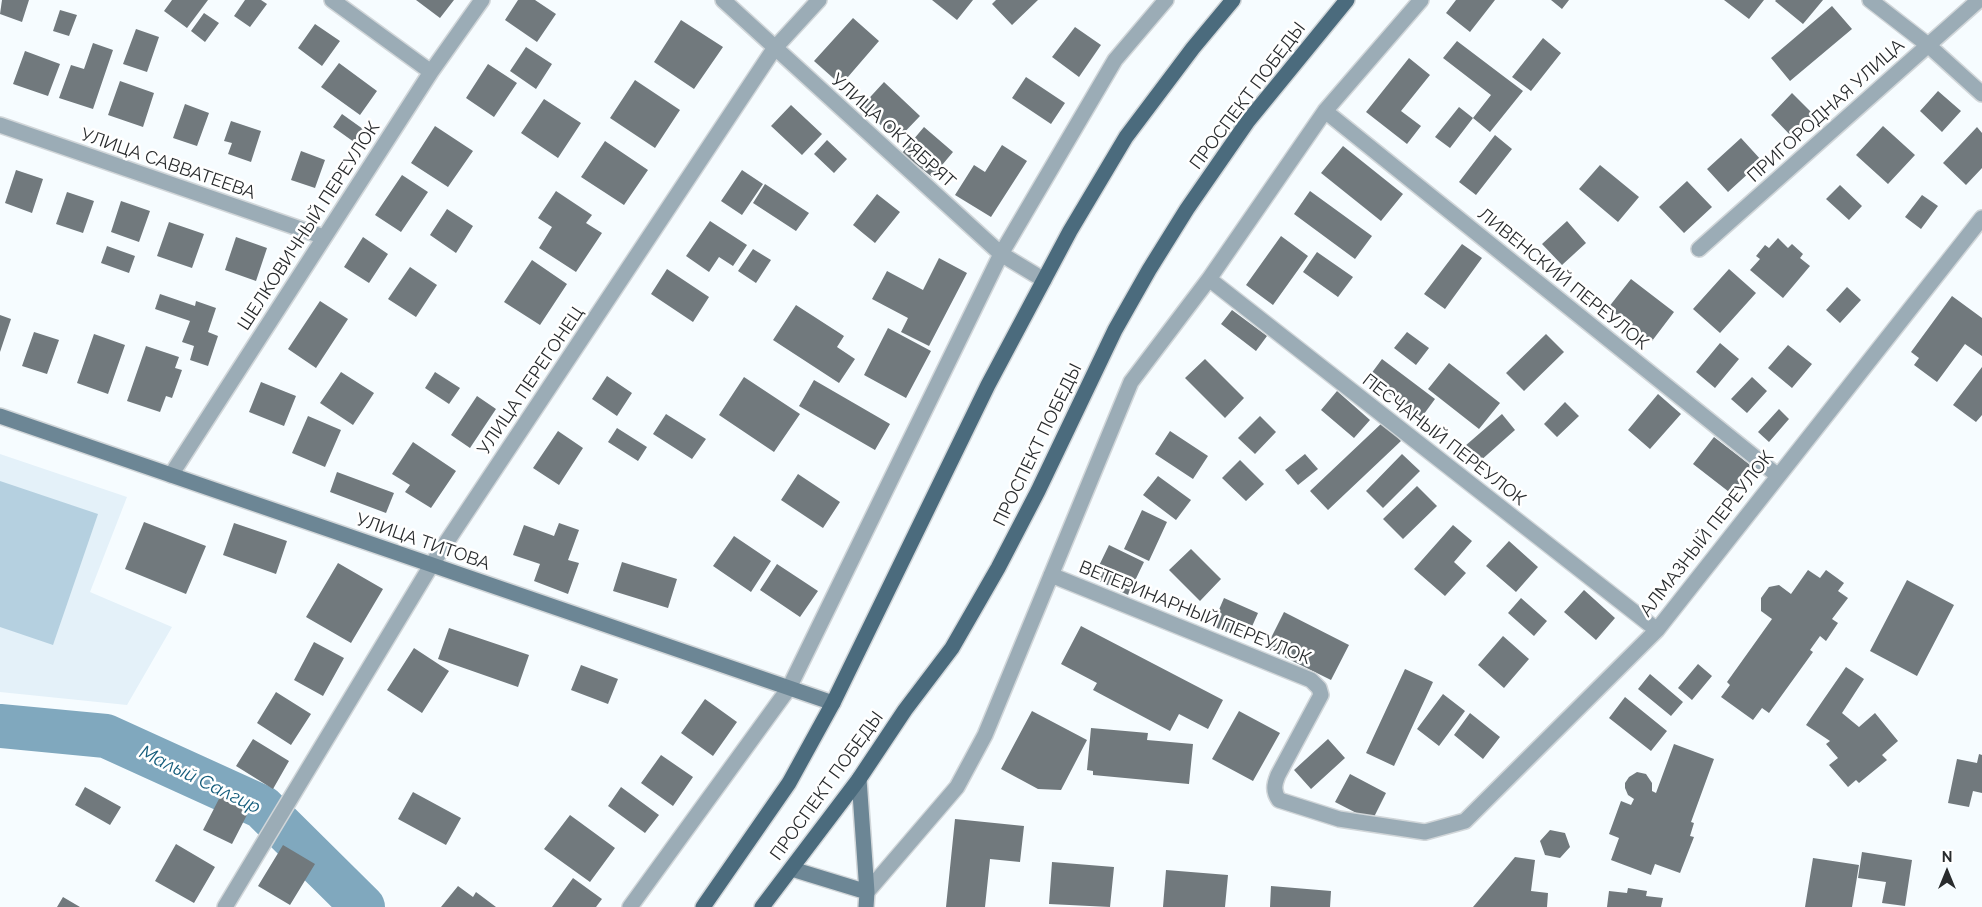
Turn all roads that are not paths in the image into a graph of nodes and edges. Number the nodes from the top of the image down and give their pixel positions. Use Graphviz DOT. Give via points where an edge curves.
graph roads {
  1 [pos="332,0"];
  2 [pos="482,0"];
  3 [pos="723,0"];
  4 [pos="819,0"];
  5 [pos="1166,0"];
  6 [pos="1233,0"];
  7 [pos="1347,0"];
  8 [pos="1421,0"];
  9 [pos="1870,0"];
  10 [pos="1979,0"];
  11 [pos="1928,45"];
  12 [pos="774,49"];
  13 [pos="431,72"];
  14 [pos="1982,94"];
  15 [pos="1325,112"];
  16 [pos="0,125"];
  17 [pos="1982,218"];
  18 [pos="324,238"];
  19 [pos="1699,249"];
  20 [pos="1001,254"];
  21 [pos="1209,279"];
  22 [pos="1044,280"];
  23 [pos="0,416"];
  24 [pos="171,475"];
  25 [pos="1777,475"];
  26 [pos="432,564"];
  27 [pos="1051,575"];
  28 [pos="1657,630"];
  29 [pos="789,688"];
  30 [pos="833,703"];
  31 [pos="860,779"];
  32 [pos="1425,832"];
  33 [pos="792,869"];
  34 [pos="866,899"];
  35 [pos="225,907"];
  36 [pos="630,907"];
  37 [pos="703,907"];
  38 [pos="762,907"];
  1 -- 13 [label="street"];
  2 -- 13 [label="street, ШЕЛКОВИЧНЫЙ ПЕРЕУЛОК"];
  3 -- 12 [label="street, УЛИЦА ОКТЯБРЯТ"];
  4 -- 12 [label="street, УЛИЦА ПЕРЕГОНЕЦ"];
  5 -- 20 [label="street" via="1116,60"];
  6 -- 22 [label="main road, ПРОСПЕКТ ПОБЕДЫ" via="1126,137"];
  7 -- 31 [label="main road, ПРОСПЕКТ ПОБЕДЫ" via="1248,121 1187,209 1115,330 998,568 952,648 905,710"];
  8 -- 15 [label="street"];
  9 -- 11 [label="street"];
  10 -- 11 [label="street, ПРИГОРОДНАЯ УЛИЦА"];
  11 -- 14 [label="street"];
  11 -- 19 [label="street, ПРИГОРОДНАЯ УЛИЦА"];
  12 -- 20 [label="street, УЛИЦА ОКТЯБРЯТ"];
  12 -- 26 [label="street, УЛИЦА ПЕРЕГОНЕЦ"];
  13 -- 18 [label="street, ШЕЛКОВИЧНЫЙ ПЕРЕУЛОК"];
  15 -- 21 [label="street"];
  15 -- 25 [label="street, ЛИВЕНСКИЙ ПЕРЕУЛОК"];
  16 -- 18 [label="street, УЛИЦА САВВАТЕЕВА"];
  17 -- 25 [label="street, АЛМАЗНЫЙ ПЕРЕУЛОК"];
  18 -- 24 [label="street, ШЕЛКОВИЧНЫЙ ПЕРЕУЛОК"];
  20 -- 22 [label="street, УЛИЦА ОКТЯБРЯТ"];
  20 -- 29 [label="street"];
  21 -- 27 [label="street" via="1130,382"];
  21 -- 28 [label="street, ПЕСЧАНЫЙ ПЕРЕУЛОК"];
  22 -- 30 [label="main road, ПРОСПЕКТ ПОБЕДЫ" via="988,385"];
  23 -- 24 [label="main road, УЛИЦА ТИТОВА"];
  24 -- 26 [label="main road, УЛИЦА ТИТОВА"];
  25 -- 28 [label="street, АЛМАЗНЫЙ ПЕРЕУЛОК"];
  26 -- 29 [label="main road, УЛИЦА ТИТОВА"];
  26 -- 35 [label="street, УЛИЦА ПЕРЕГОНЕЦ"];
  27 -- 32 [label="street, ВЕТЕРИНАРНЫЙ ПЕРЕУЛОК" via="1312,680 1321,695 1274,784 1279,800 1339,819"];
  27 -- 34 [label="street" via="985,734 957,786"];
  28 -- 32 [label="street, АЛМАЗНЫЙ ПЕРЕУЛОК" via="1465,821"];
  29 -- 30 [label="main road, УЛИЦА ТИТОВА"];
  29 -- 36 [label="street"];
  30 -- 37 [label="main road, ПРОСПЕКТ ПОБЕДЫ" via="789,783"];
  31 -- 33 [label="main road, ПРОСПЕКТ ПОБЕДЫ"];
  31 -- 34 [label="main road"];
  33 -- 34 [label="main road"];
  33 -- 38 [label="main road, ПРОСПЕКТ ПОБЕДЫ"];
}
